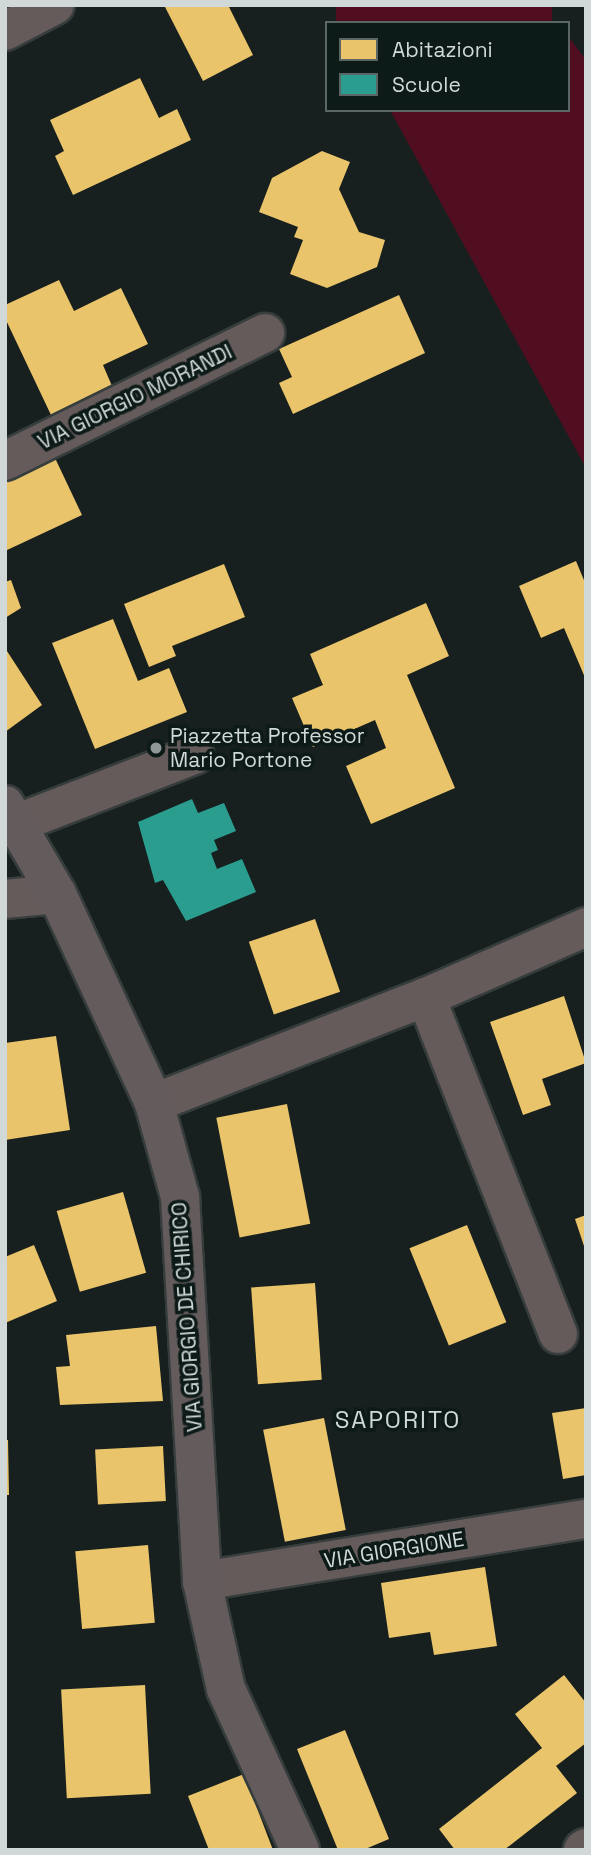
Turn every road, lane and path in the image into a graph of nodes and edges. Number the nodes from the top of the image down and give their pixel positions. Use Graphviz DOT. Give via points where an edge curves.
graph roads {
  1 [pos="55,5"];
  2 [pos="5,31"];
  3 [pos="265,333"];
  4 [pos="5,461"];
  5 [pos="194,755"];
  6 [pos="12,814"];
  7 [pos="57,894"];
  8 [pos="5,899"];
  9 [pos="586,927"];
  10 [pos="426,998"];
  11 [pos="154,1103"];
  12 [pos="558,1334"];
  13 [pos="586,1519"];
  14 [pos="202,1581"];
  15 [pos="300,1850"];
  1 -- 2 [label="street"];
  3 -- 4 [label="street, VIA GIORGIO MORANDI"];
  5 -- 6 [label="street"];
  6 -- 7 [label="main road, VIA GIORGIO DE CHIRICO"];
  7 -- 8 [label="street"];
  7 -- 11 [label="main road, VIA GIORGIO DE CHIRICO"];
  9 -- 10 [label="street"];
  10 -- 11 [label="street"];
  10 -- 12 [label="street"];
  11 -- 14 [label="main road, VIA GIORGIO DE CHIRICO" via="180,1197"];
  13 -- 14 [label="street, VIA GIORGIONE"];
  14 -- 15 [label="main road, VIA GIORGIO DE CHIRICO" via="226,1689"];
}
